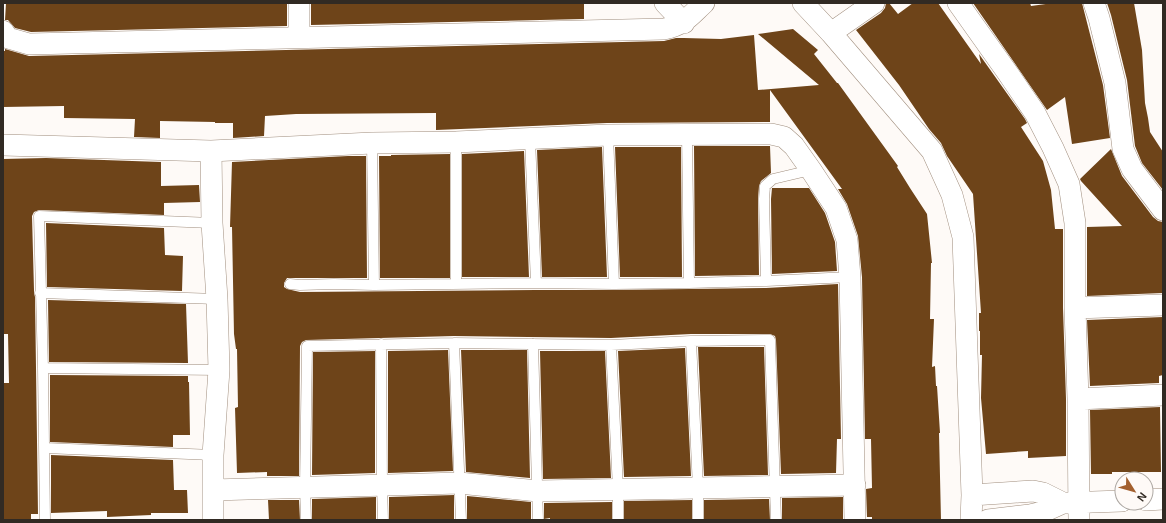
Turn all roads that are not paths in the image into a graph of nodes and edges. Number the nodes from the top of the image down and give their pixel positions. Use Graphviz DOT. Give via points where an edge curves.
graph roads {
  1 [pos="299,3"];
  2 [pos="665,3"];
  3 [pos="704,3"];
  4 [pos="803,3"];
  5 [pos="874,3"];
  6 [pos="958,3"];
  7 [pos="1094,3"];
  8 [pos="684,23"];
  9 [pos="3,31"];
  10 [pos="832,33"];
  11 [pos="300,37"];
  12 [pos="687,135"];
  13 [pos="608,136"];
  14 [pos="530,139"];
  15 [pos="456,142"];
  16 [pos="372,143"];
  17 [pos="3,145"];
  18 [pos="212,151"];
  19 [pos="811,170"];
  20 [pos="1163,210"];
  21 [pos="212,222"];
  22 [pos="850,277"];
  23 [pos="766,281"];
  24 [pos="456,283"];
  25 [pos="536,283"];
  26 [pos="689,283"];
  27 [pos="290,284"];
  28 [pos="614,284"];
  29 [pos="374,285"];
  30 [pos="40,293"];
  31 [pos="217,299"];
  32 [pos="1163,305"];
  33 [pos="1074,308"];
  34 [pos="691,341"];
  35 [pos="454,343"];
  36 [pos="381,344"];
  37 [pos="533,344"];
  38 [pos="611,344"];
  39 [pos="43,368"];
  40 [pos="219,370"];
  41 [pos="1163,396"];
  42 [pos="1078,399"];
  43 [pos="45,448"];
  44 [pos="213,455"];
  45 [pos="460,483"];
  46 [pos="382,485"];
  47 [pos="855,485"];
  48 [pos="305,487"];
  49 [pos="776,487"];
  50 [pos="698,488"];
  51 [pos="618,489"];
  52 [pos="213,490"];
  53 [pos="538,491"];
  54 [pos="972,495"];
  55 [pos="1114,502"];
  56 [pos="1074,508"];
  57 [pos="46,520"];
  58 [pos="213,520"];
  59 [pos="306,520"];
  60 [pos="383,520"];
  61 [pos="461,520"];
  62 [pos="538,520"];
  63 [pos="618,520"];
  64 [pos="698,520"];
  65 [pos="776,520"];
  66 [pos="855,520"];
  67 [pos="971,520"];
  68 [pos="988,520"];
  1 -- 11 [label="street"];
  2 -- 8 [label="street"];
  3 -- 8 [label="street"];
  4 -- 10 [label="street"];
  5 -- 10 [label="street"];
  6 -- 33 [label="street" via="1035,113 1069,184 1075,223"];
  7 -- 20 [label="street" via="1115,83 1123,149 1132,169"];
  8 -- 11 [label="street" via="664,29"];
  9 -- 11 [label="street" via="8,38 29,44"];
  10 -- 54 [label="street" via="932,152 952,195 963,237"];
  12 -- 13 [label="street"];
  12 -- 19 [label="street" via="771,134 784,137 794,146"];
  12 -- 26 [label="lane"];
  13 -- 14 [label="street"];
  13 -- 28 [label="lane"];
  14 -- 15 [label="street"];
  14 -- 25 [label="lane"];
  15 -- 16 [label="street"];
  15 -- 24 [label="lane"];
  16 -- 18 [label="street"];
  16 -- 29 [label="lane"];
  17 -- 18 [label="street"];
  18 -- 21 [label="street"];
  19 -- 22 [label="street" via="836,208 847,240"];
  19 -- 23 [label="lane" via="773,179 765,186"];
  21 -- 30 [label="lane" via="39,216"];
  21 -- 31 [label="street"];
  22 -- 23 [label="lane"];
  22 -- 47 [label="street"];
  23 -- 26 [label="lane"];
  24 -- 25 [label="lane"];
  24 -- 29 [label="lane"];
  25 -- 28 [label="lane"];
  26 -- 28 [label="lane"];
  27 -- 29 [label="lane"];
  30 -- 31 [label="lane"];
  30 -- 39 [label="lane"];
  31 -- 40 [label="street"];
  32 -- 33 [label="street"];
  33 -- 42 [label="street"];
  34 -- 38 [label="lane"];
  34 -- 49 [label="lane" via="770,340"];
  34 -- 50 [label="lane"];
  35 -- 36 [label="lane"];
  35 -- 37 [label="lane"];
  35 -- 45 [label="lane"];
  36 -- 46 [label="lane"];
  36 -- 48 [label="lane" via="307,346"];
  37 -- 38 [label="lane"];
  37 -- 53 [label="lane"];
  38 -- 51 [label="lane"];
  39 -- 40 [label="lane"];
  39 -- 43 [label="lane"];
  40 -- 44 [label="street"];
  41 -- 42 [label="street"];
  42 -- 56 [label="street"];
  43 -- 44 [label="lane"];
  43 -- 57 [label="lane"];
  44 -- 52 [label="street"];
  45 -- 46 [label="street"];
  45 -- 53 [label="street"];
  45 -- 61 [label="lane"];
  46 -- 48 [label="street"];
  46 -- 60 [label="lane"];
  47 -- 49 [label="street"];
  47 -- 66 [label="street"];
  48 -- 52 [label="street"];
  48 -- 59 [label="lane"];
  49 -- 50 [label="street"];
  49 -- 65 [label="lane"];
  50 -- 51 [label="street"];
  50 -- 64 [label="lane"];
  51 -- 53 [label="street"];
  51 -- 63 [label="lane"];
  52 -- 58 [label="street"];
  53 -- 62 [label="lane"];
  54 -- 56 [label="street" via="1032,491 1043,493"];
  54 -- 67 [label="street"];
  55 -- 56 [label="street"];
  56 -- 68 [label="street"];
}
